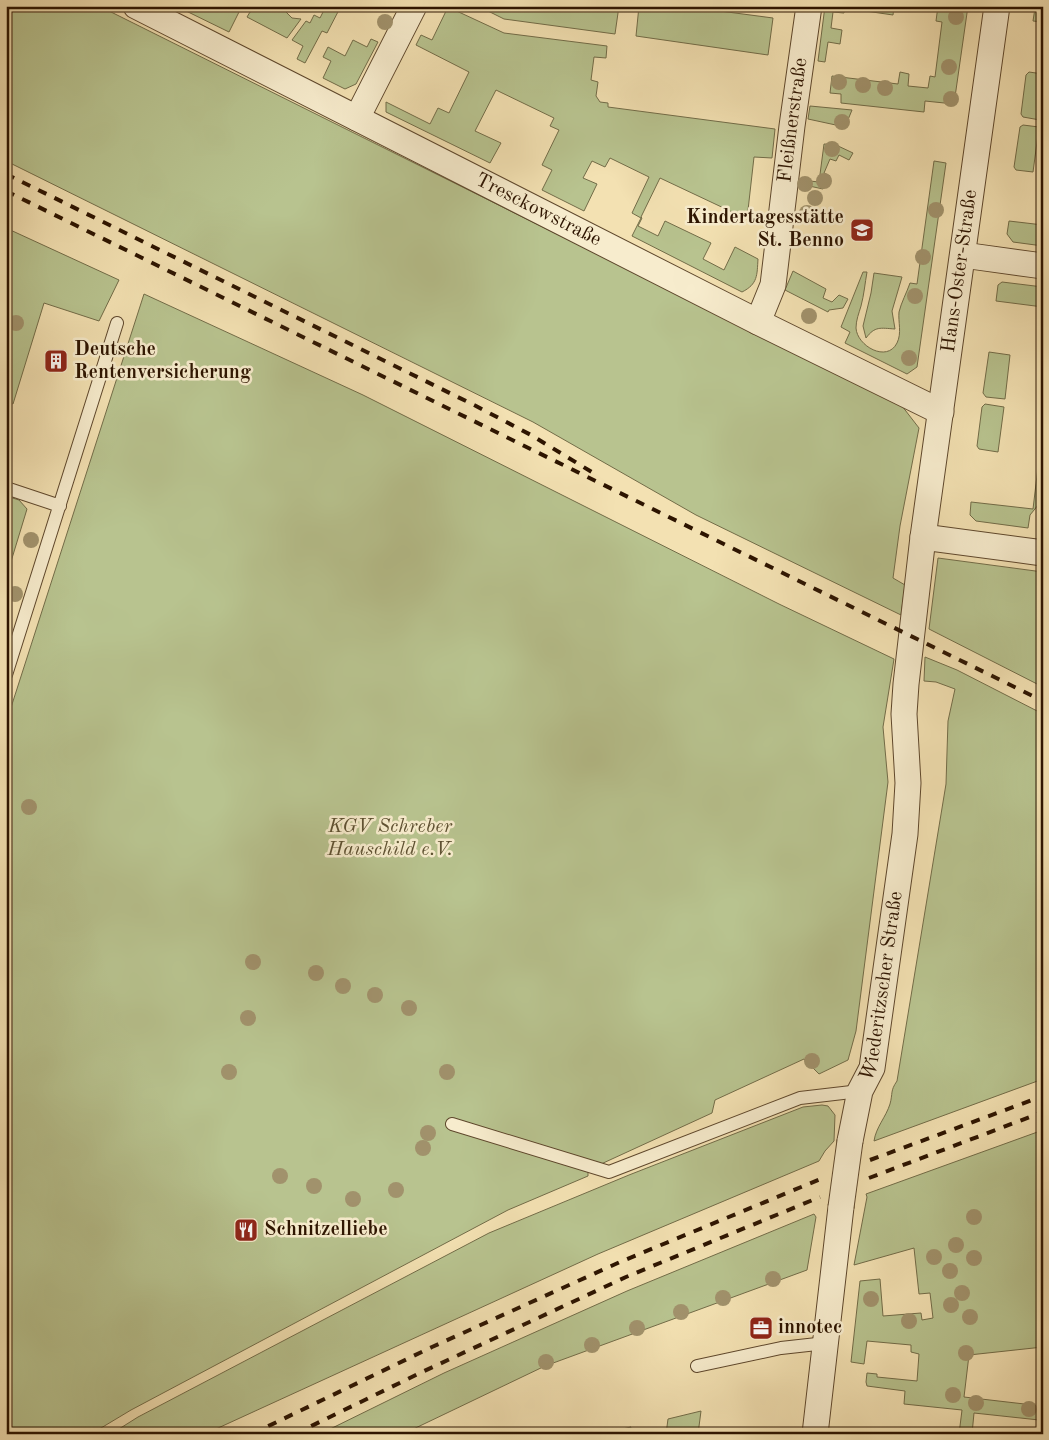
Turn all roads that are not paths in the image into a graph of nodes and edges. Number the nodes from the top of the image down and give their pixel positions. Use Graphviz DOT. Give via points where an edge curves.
graph roads {
  1 [pos="136,6"];
  2 [pos="414,6"];
  3 [pos="809,6"];
  4 [pos="997,6"];
  5 [pos="357,118"];
  6 [pos="963,255"];
  7 [pos="1043,266"];
  8 [pos="758,322"];
  9 [pos="117,323"];
  10 [pos="941,412"];
  11 [pos="6,488"];
  12 [pos="60,506"];
  13 [pos="923,536"];
  14 [pos="1043,553"];
  15 [pos="6,675"];
  16 [pos="860,1091"];
  17 [pos="452,1124"];
  18 [pos="826,1343"];
  19 [pos="697,1366"];
  20 [pos="815,1434"];
  1 -- 5 [label="street, Tresckowstraße"];
  2 -- 5 [label="street"];
  3 -- 8 [label="street, Fleißnerstraße" via="773,285"];
  4 -- 6 [label="street, Hans-Oster-Straße"];
  5 -- 8 [label="street, Tresckowstraße"];
  6 -- 7 [label="street"];
  6 -- 10 [label="street, Hans-Oster-Straße"];
  8 -- 10 [label="street, Tresckowstraße"];
  9 -- 12 [label="lane"];
  10 -- 13 [label="street, Hans-Oster-Straße"];
  11 -- 12 [label="lane"];
  12 -- 15 [label="lane"];
  13 -- 14 [label="street"];
  13 -- 16 [label="street, Wiederitzscher Straße" via="904,714 908,784 905,834 872,1068"];
  16 -- 17 [label="lane" via="800,1098 608,1172"];
  16 -- 18 [label="street, Wiederitzscher Straße, bridge" via="841,1207"];
  18 -- 19 [label="lane" via="781,1348"];
  18 -- 20 [label="street, Wiederitzscher Straße"];
}
